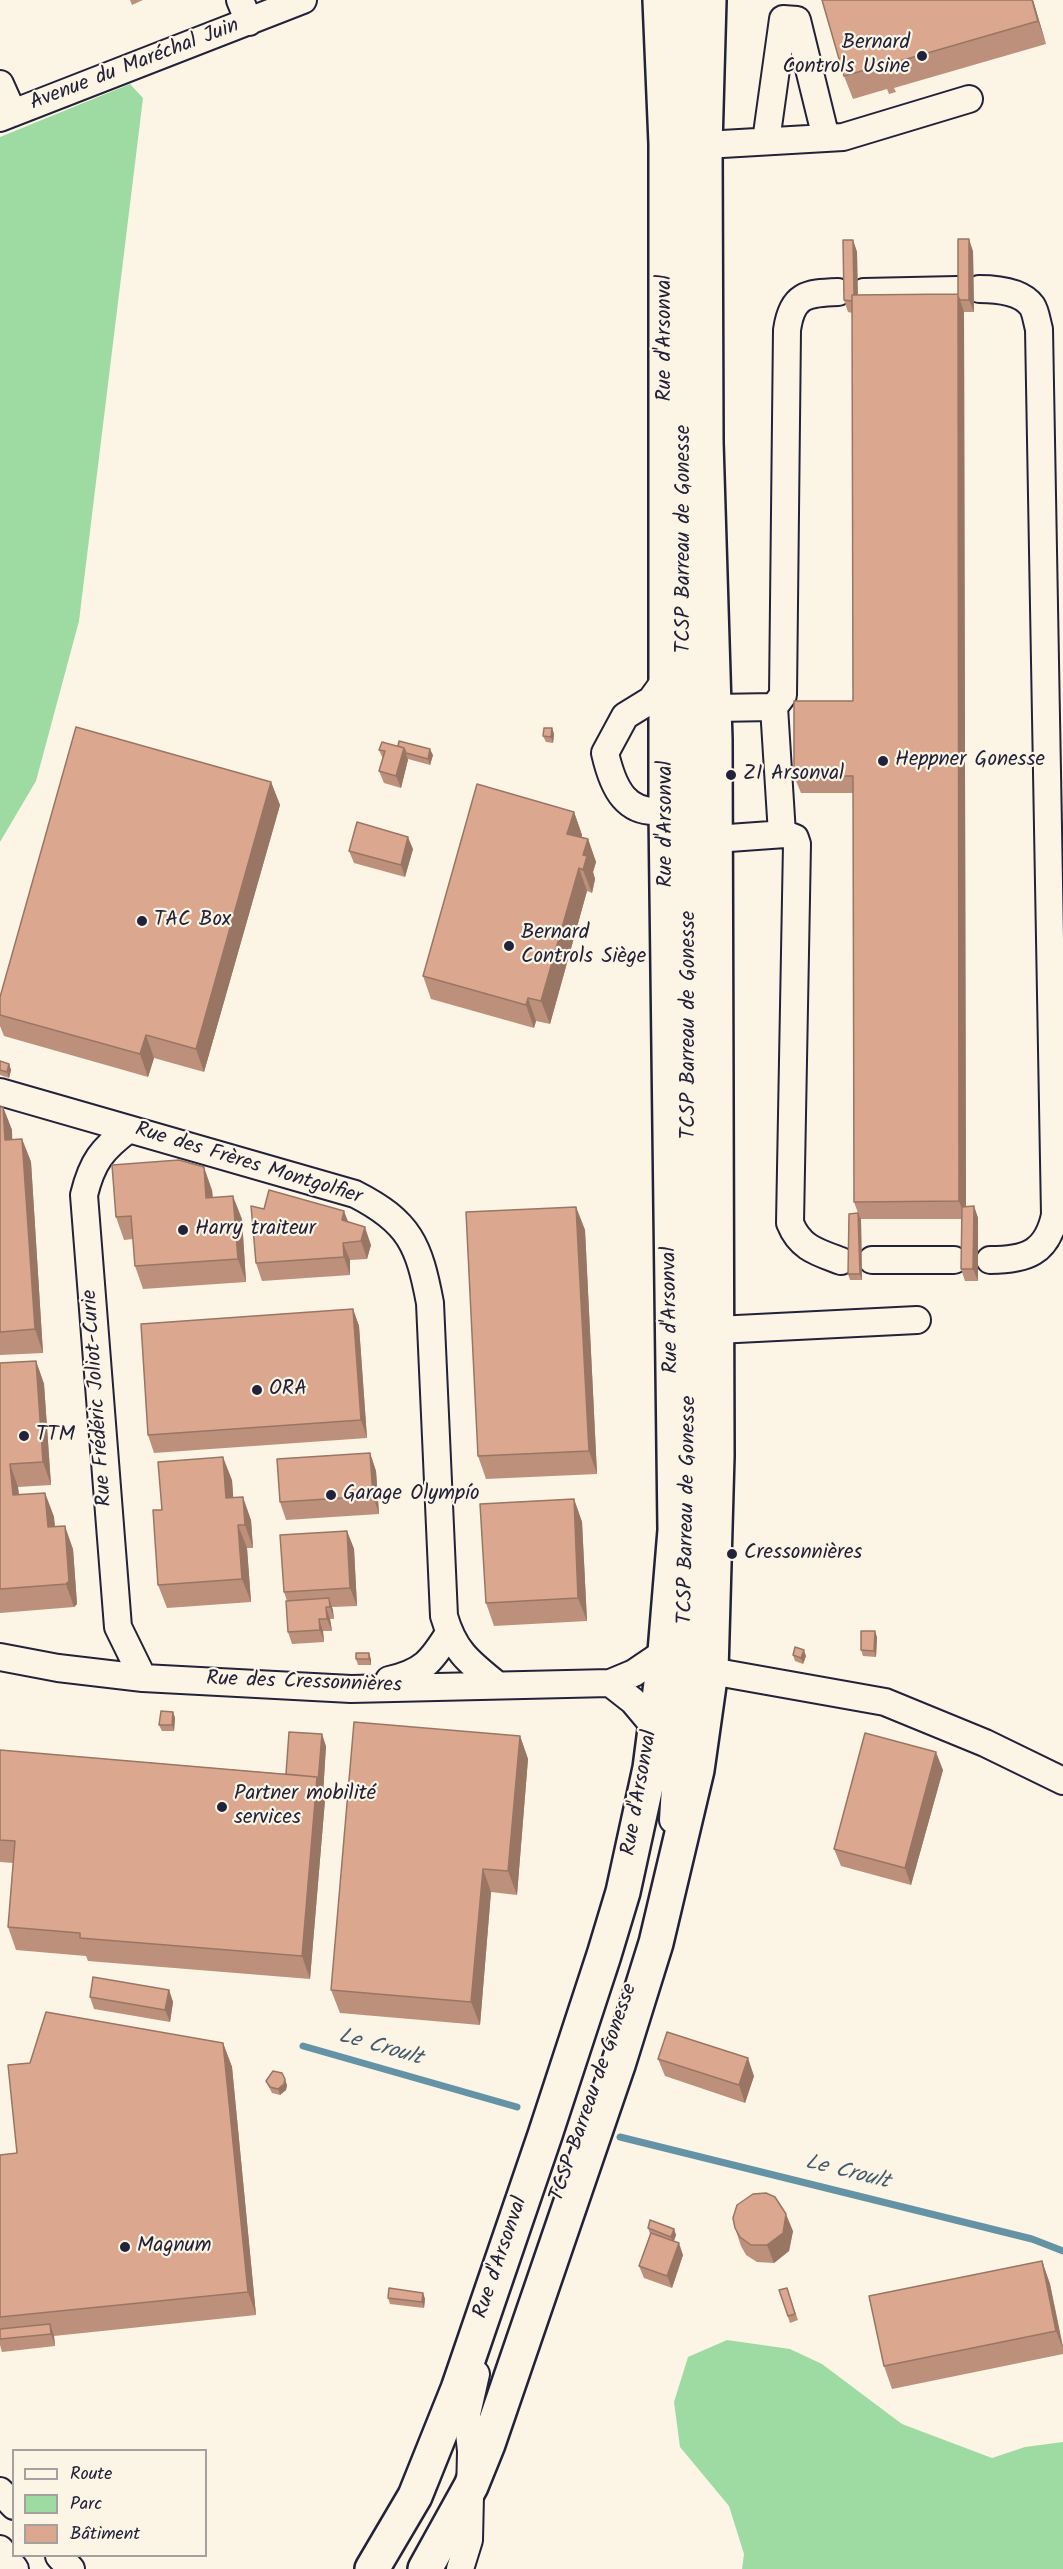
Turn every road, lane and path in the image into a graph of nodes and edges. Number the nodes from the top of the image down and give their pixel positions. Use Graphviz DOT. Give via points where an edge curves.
graph roads {
  1 [pos="303,0"];
  2 [pos="660,0"];
  3 [pos="683,0"];
  4 [pos="709,0"];
  5 [pos="244,11"];
  6 [pos="0,84"];
  7 [pos="969,99"];
  8 [pos="7,116"];
  9 [pos="826,138"];
  10 [pos="766,141"];
  11 [pos="705,145"];
  12 [pos="838,292"];
  13 [pos="864,292"];
  14 [pos="667,678"];
  15 [pos="774,707"];
  16 [pos="714,708"];
  17 [pos="666,810"];
  18 [pos="782,834"];
  19 [pos="715,839"];
  20 [pos="0,1092"];
  21 [pos="129,1129"];
  22 [pos="872,1260"];
  23 [pos="954,1260"];
  24 [pos="990,1260"];
  25 [pos="841,1261"];
  26 [pos="917,1320"];
  27 [pos="717,1330"];
  28 [pos="448,1633"];
  29 [pos="665,1652"];
  30 [pos="0,1657"];
  31 [pos="711,1671"];
  32 [pos="143,1678"];
  33 [pos="609,1683"];
  34 [pos="496,1684"];
  35 [pos="351,1689"];
  36 [pos="667,1726"];
  37 [pos="1063,1780"];
  38 [pos="471,2393"];
  39 [pos="471,2451"];
  40 [pos="471,2486"];
  41 [pos="0,2491"];
  42 [pos="415,2496"];
  43 [pos="12,2504"];
  44 [pos="0,2549"];
  45 [pos="60,2557"];
  46 [pos="15,2569"];
  47 [pos="71,2569"];
  48 [pos="372,2569"];
  49 [pos="425,2569"];
  50 [pos="460,2569"];
  1 -- 5 [label="street, Avenue du Maréchal Juin"];
  2 -- 14 [label="main road, Rue d'Arsonval" via="666,144"];
  3 -- 36 [label="street, TCSP Barreau de Gonesse" via="692,1507"];
  4 -- 11 [label="main road, Rue d'Arsonval"];
  5 -- 8 [label="street, Avenue du Maréchal Juin"];
  6 -- 8 [label="street"];
  7 -- 9 [label="street" via="843,137"];
  9 -- 10 [label="street"];
  9 -- 10 [label="street" via="797,20 783,19"];
  10 -- 11 [label="street"];
  11 -- 16 [label="main road, Rue d'Arsonval" via="706,442"];
  12 -- 15 [label="street" via="810,293 796,303 789,315 783,695"];
  13 -- 24 [label="street" via="1006,291 1033,307 1039,329 1055,1215 1046,1243 1027,1256"];
  14 -- 17 [label="main road, Rue d'Arsonval"];
  14 -- 17 [label="street" via="651,700 625,716 605,753 624,800 648,813"];
  15 -- 16 [label="street"];
  15 -- 18 [label="street"];
  16 -- 19 [label="main road, Rue d'Arsonval"];
  17 -- 29 [label="main road, Rue d'Arsonval" via="675,1530"];
  18 -- 19 [label="street"];
  18 -- 25 [label="street" via="795,838 797,844 790,1223 796,1238"];
  19 -- 27 [label="main road, Rue d'Arsonval"];
  20 -- 21 [label="street, Rue des Frères Montgolfier"];
  21 -- 28 [label="street, Rue des Frères Montgolfier" via="355,1194 379,1206 407,1233 422,1260 430,1303 444,1616"];
  21 -- 32 [label="street, Rue Frédéric Joliot-Curie" via="106,1146 90,1170 84,1195 118,1627"];
  22 -- 23 [label="street"];
  26 -- 27 [label="street"];
  27 -- 31 [label="main road, Rue d'Arsonval" via="716,1563"];
  28 -- 34 [label="street, Rue des Frères Montgolfier" via="471,1664"];
  28 -- 35 [label="street" via="428,1665 408,1676"];
  29 -- 33 [label="street, Rue des Cressonnières" via="634,1673"];
  29 -- 36 [label="main road, Rue d'Arsonval"];
  30 -- 32 [label="street, Rue des Cressonnières"];
  31 -- 37 [label="street" via="885,1701"];
  31 -- 40 [label="main road, Rue d'Arsonval" via="697,1770 656,1943 594,2136"];
  32 -- 35 [label="street, Rue des Cressonnières"];
  33 -- 34 [label="street, Rue des Cressonnières"];
  33 -- 36 [label="street"];
  34 -- 35 [label="street, Rue des Cressonnières"];
  36 -- 38 [label="street, TCSP Barreau de Gonesse" via="663,1774 606,1989"];
  36 -- 39 [label="street, TCSP Barreau de Gonesse" via="671,1834 642,1951"];
  36 -- 42 [label="main road, Rue d'Arsonval" via="646,1787 623,1892 604,1955 458,2389"];
  38 -- 39 [label="street, TCSP Barreau de Gonesse" via="467,2414"];
  38 -- 42 [label="street, TCSP Barreau de Gonesse"];
  39 -- 40 [label="street, TCSP Barreau de Gonesse"];
  40 -- 49 [label="main road, Rue d'Arsonval"];
  40 -- 50 [label="street, TCSP Barreau de Gonesse" via="469,2540"];
  41 -- 43 [label="street"];
  42 -- 48 [label="main road, Rue d'Arsonval"];
  44 -- 46 [label="street"];
  45 -- 47 [label="street"];
}
